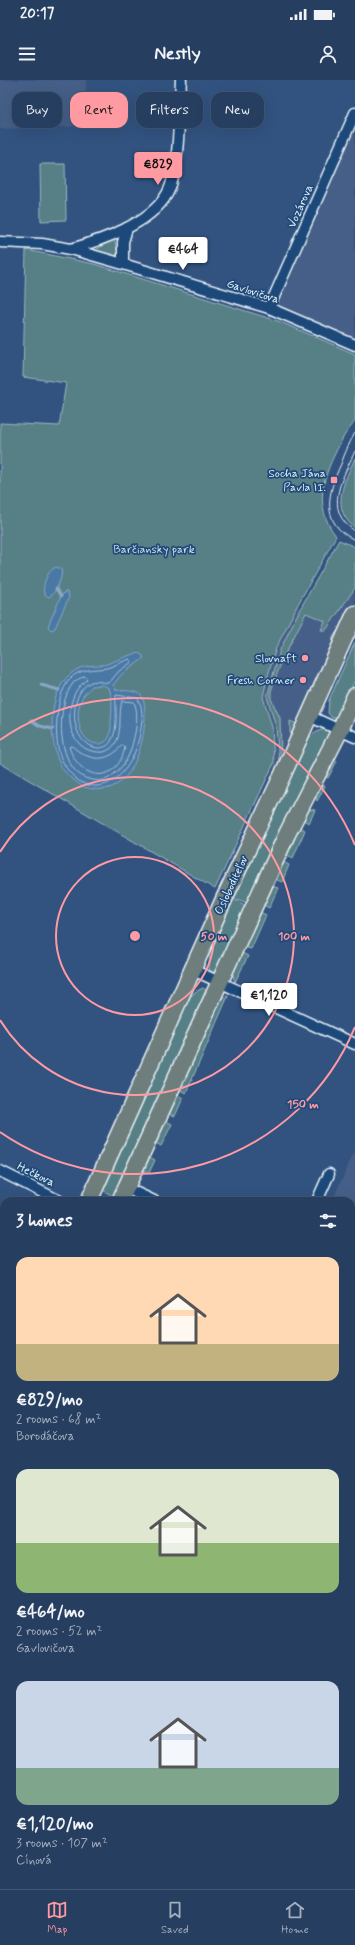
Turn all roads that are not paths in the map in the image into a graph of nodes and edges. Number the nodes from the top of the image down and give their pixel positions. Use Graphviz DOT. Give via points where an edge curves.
graph roads {
  1 [pos="181,80"];
  2 [pos="355,113"];
  3 [pos="127,228"];
  4 [pos="0,242"];
  5 [pos="71,249"];
  6 [pos="123,264"];
  7 [pos="269,308"];
  8 [pos="355,345"];
  9 [pos="355,614"];
  10 [pos="355,696"];
  11 [pos="309,716"];
  12 [pos="340,730"];
  13 [pos="355,737"];
  14 [pos="193,970"];
  15 [pos="219,982"];
  16 [pos="355,1044"];
  17 [pos="0,1171"];
  18 [pos="329,1174"];
  19 [pos="123,1194"];
  20 [pos="52,1197"];
  21 [pos="92,1197"];
  22 [pos="136,1197"];
  23 [pos="319,1197"];
  1 -- 3 [label="street" via="176,160 169,189 161,203"];
  2 -- 7 [label="street, Vozárova"];
  3 -- 5 [label="street"];
  3 -- 6 [label="street" via="123,242"];
  4 -- 5 [label="street, Gavlovičova" via="42,244"];
  5 -- 6 [label="street, Gavlovičova"];
  6 -- 7 [label="street, Gavlovičova"];
  7 -- 8 [label="street, Gavlovičova"];
  9 -- 11 [label="main road, Osloboditeľov"];
  10 -- 12 [label="main road"];
  11 -- 12 [label="street"];
  11 -- 14 [label="main road, Osloboditeľov"];
  12 -- 13 [label="street"];
  12 -- 15 [label="main road" via="287,834"];
  14 -- 15 [label="street"];
  14 -- 21 [label="main road, Osloboditeľov"];
  15 -- 16 [label="street"];
  15 -- 19 [label="main road"];
  17 -- 20 [label="street, Hečkova"];
  18 -- 23 [label="street"];
  19 -- 22 [label="street"];
}
